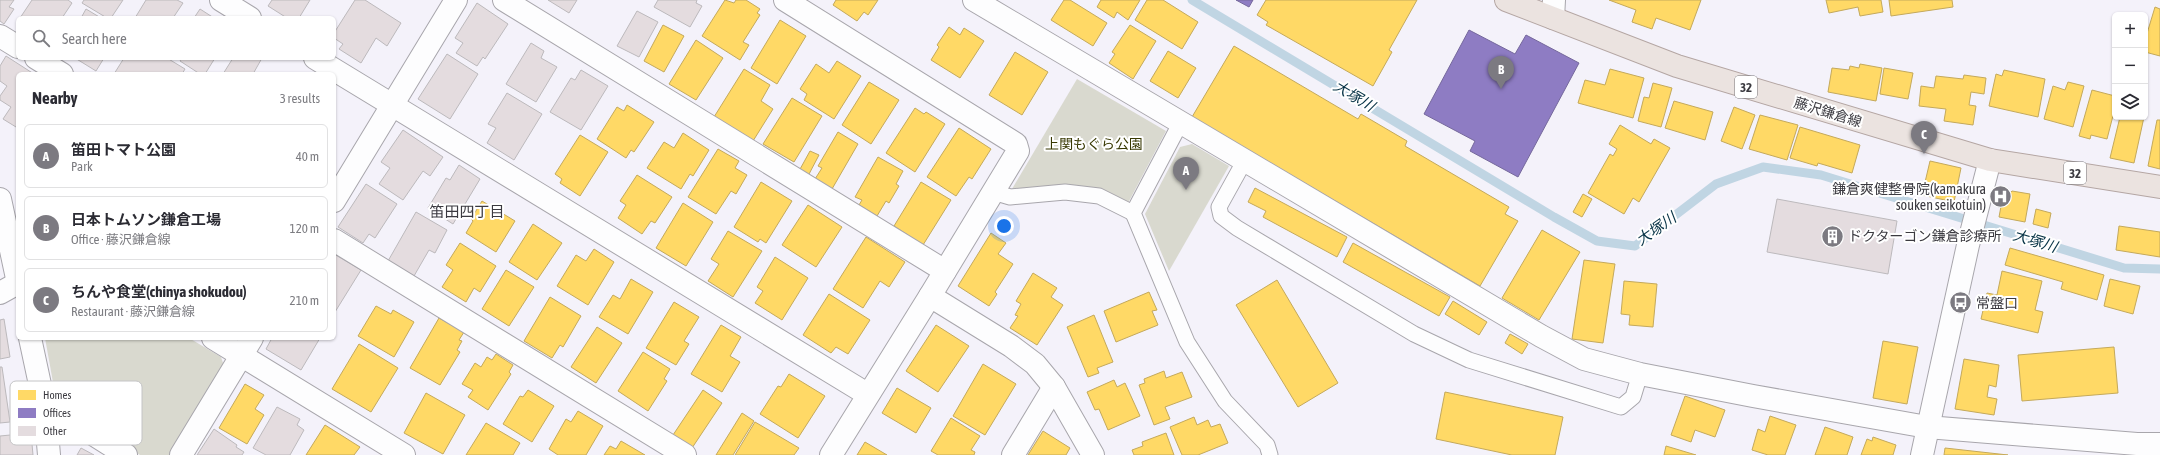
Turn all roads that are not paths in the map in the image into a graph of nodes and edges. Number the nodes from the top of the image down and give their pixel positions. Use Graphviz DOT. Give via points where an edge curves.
graph roads {
  1 [pos="221,0"];
  2 [pos="456,0"];
  3 [pos="504,0"];
  4 [pos="785,0"];
  5 [pos="974,0"];
  6 [pos="1506,0"];
  7 [pos="1554,9"];
  8 [pos="247,16"];
  9 [pos="0,36"];
  10 [pos="16,46"];
  11 [pos="39,60"];
  12 [pos="318,60"];
  13 [pos="59,72"];
  14 [pos="392,105"];
  15 [pos="1181,122"];
  16 [pos="1245,160"];
  17 [pos="1990,160"];
  18 [pos="2160,187"];
  19 [pos="993,192"];
  20 [pos="336,198"];
  21 [pos="7,207"];
  22 [pos="1134,213"];
  23 [pos="336,241"];
  24 [pos="16,269"];
  25 [pos="945,271"];
  26 [pos="16,284"];
  27 [pos="0,293"];
  28 [pos="930,296"];
  29 [pos="30,340"];
  30 [pos="221,340"];
  31 [pos="247,347"];
  32 [pos="1640,374"];
  33 [pos="39,381"];
  34 [pos="1054,387"];
  35 [pos="867,394"];
  36 [pos="1927,427"];
  37 [pos="2160,444"];
  38 [pos="48,445"];
  39 [pos="110,445"];
  40 [pos="49,455"];
  41 [pos="126,455"];
  42 [pos="181,455"];
  43 [pos="404,455"];
  44 [pos="685,455"];
  45 [pos="831,455"];
  46 [pos="1013,455"];
  47 [pos="1093,455"];
  48 [pos="1270,455"];
  49 [pos="1922,455"];
  1 -- 8 [label="street"];
  2 -- 14 [label="street"];
  3 -- 25 [label="street"];
  4 -- 19 [label="street" via="1016,144 1018,151"];
  5 -- 15 [label="street"];
  6 -- 7 [label="main road, 藤沢鎌倉線 / 32"];
  7 -- 17 [label="main road, 藤沢鎌倉線 / 32" via="1677,66"];
  9 -- 10 [label="street"];
  11 -- 13 [label="street"];
  12 -- 14 [label="street"];
  14 -- 20 [label="street"];
  14 -- 35 [label="street"];
  15 -- 16 [label="street"];
  15 -- 22 [label="lane"];
  16 -- 32 [label="street" via="1540,336 1584,359"];
  16 -- 32 [label="lane" via="1219,207 1221,216 1414,334 1469,360 1621,407 1633,396"];
  17 -- 18 [label="main road, 藤沢鎌倉線 / 32"];
  17 -- 36 [label="street" via="1974,216"];
  19 -- 22 [label="lane" via="1010,197 1065,192 1099,196"];
  19 -- 25 [label="street"];
  21 -- 24 [label="street"];
  22 -- 48 [label="lane" via="1187,342 1225,401 1267,445"];
  23 -- 44 [label="street"];
  25 -- 28 [label="street"];
  26 -- 27 [label="street"];
  28 -- 34 [label="street" via="1011,346 1035,364"];
  28 -- 35 [label="street"];
  29 -- 33 [label="street"];
  30 -- 31 [label="street"];
  31 -- 42 [label="street"];
  31 -- 43 [label="street"];
  32 -- 36 [label="street"];
  34 -- 46 [label="street"];
  34 -- 47 [label="street"];
  35 -- 45 [label="street"];
  36 -- 37 [label="street"];
  36 -- 49 [label="street"];
  38 -- 40 [label="street"];
  39 -- 41 [label="street"];
}
